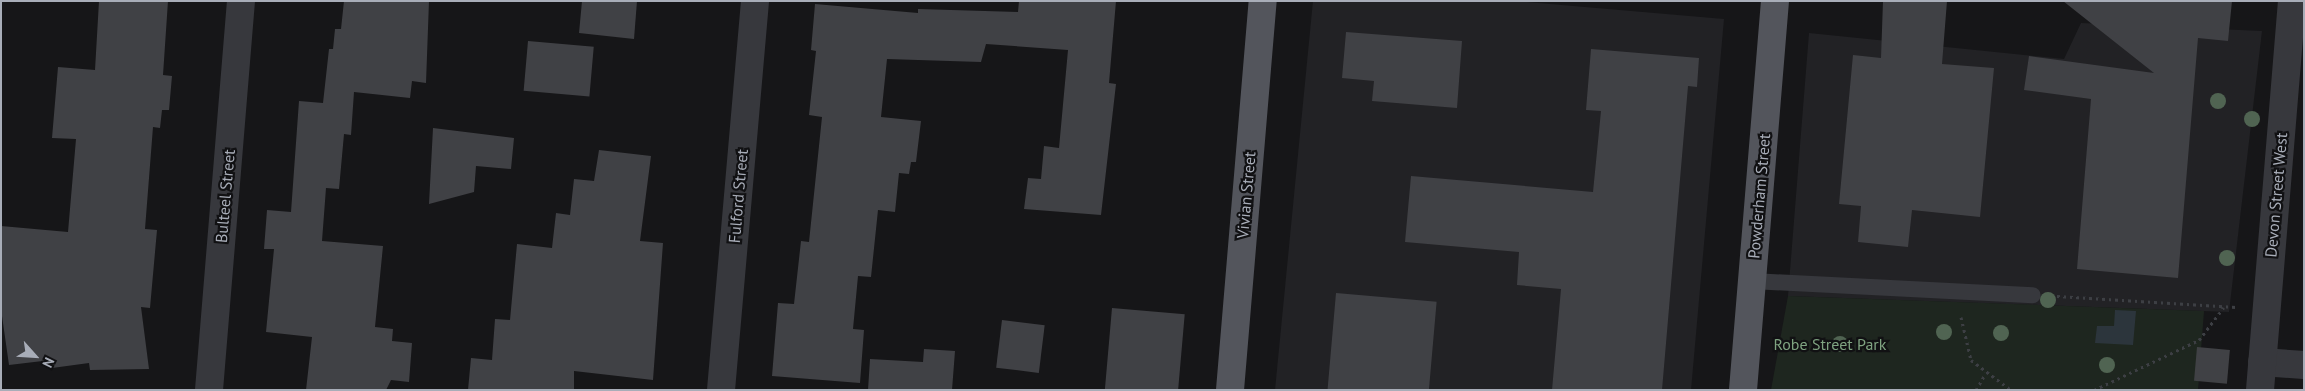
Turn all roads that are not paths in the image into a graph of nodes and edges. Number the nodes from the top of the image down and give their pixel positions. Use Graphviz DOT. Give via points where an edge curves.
graph roads {
  1 [pos="241,1"];
  2 [pos="754,1"];
  3 [pos="1263,1"];
  4 [pos="1775,1"];
  5 [pos="2292,1"];
  6 [pos="1752,281"];
  7 [pos="2033,294"];
  8 [pos="2262,362"];
  9 [pos="2304,365"];
  10 [pos="209,390"];
  11 [pos="721,390"];
  12 [pos="1230,390"];
  13 [pos="1743,390"];
  14 [pos="2260,390"];
  1 -- 10 [label="street, Bulteel Street"];
  2 -- 11 [label="street, Fulford Street"];
  3 -- 12 [label="main road, Vivian Street"];
  4 -- 6 [label="main road, Powderham Street"];
  5 -- 8 [label="street, Devon Street West"];
  6 -- 7 [label="lane" via="1955,293"];
  6 -- 13 [label="main road, Powderham Street"];
  8 -- 9 [label="street"];
  8 -- 14 [label="street, Devon Street West"];
}
